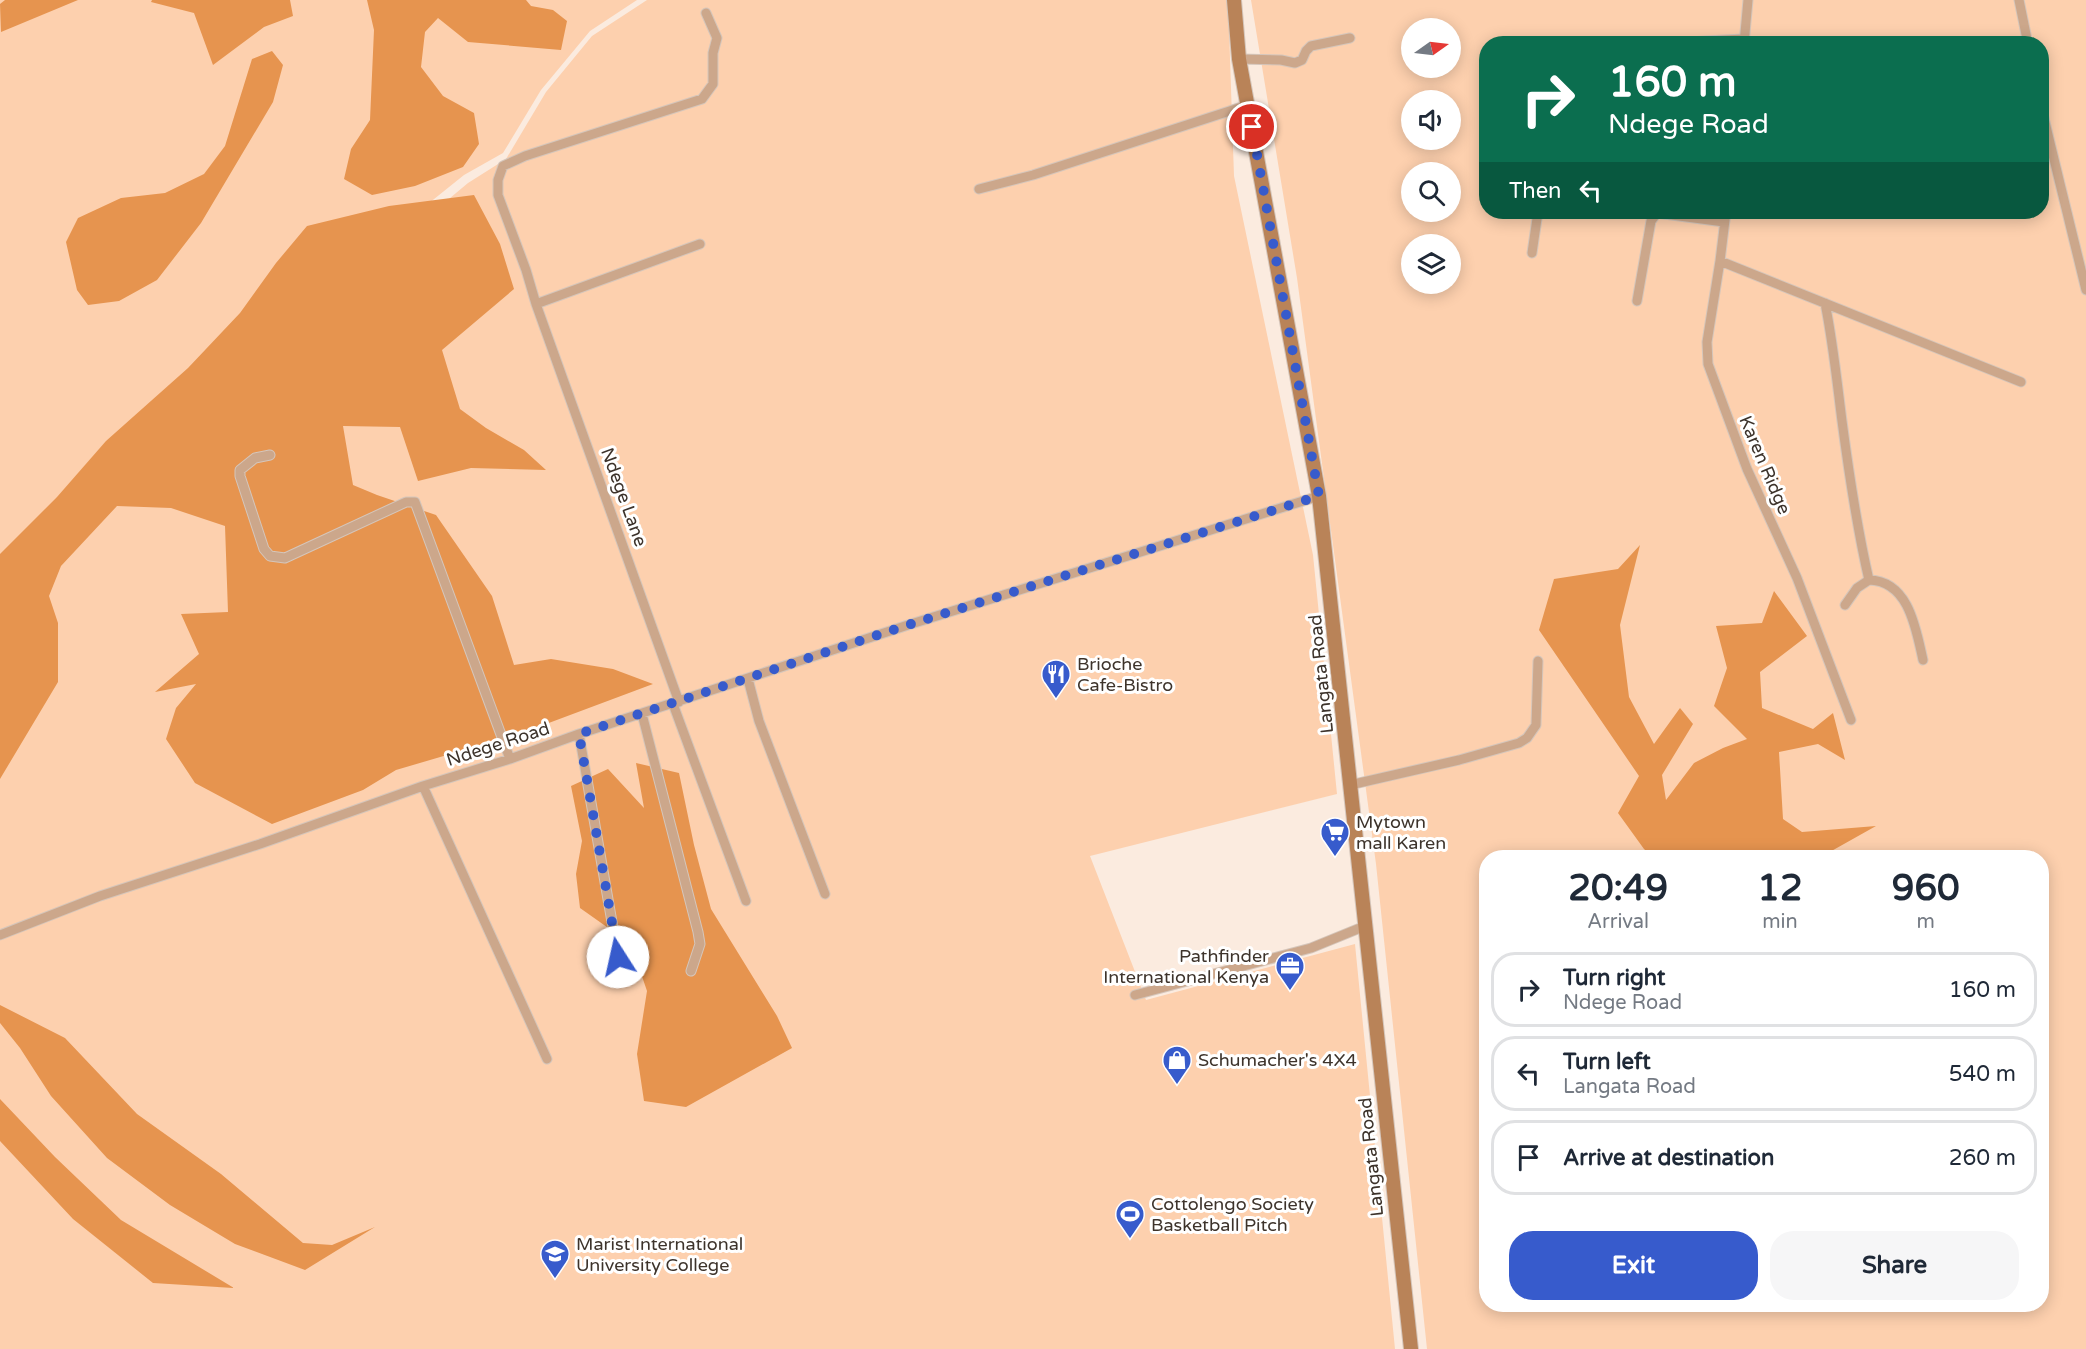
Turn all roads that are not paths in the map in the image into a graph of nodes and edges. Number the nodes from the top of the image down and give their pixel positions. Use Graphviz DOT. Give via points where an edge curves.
graph roads {
  1 [pos="1234,0"];
  2 [pos="1748,0"];
  3 [pos="2019,0"];
  4 [pos="706,13"];
  5 [pos="1744,36"];
  6 [pos="2026,36"];
  7 [pos="1350,38"];
  8 [pos="1239,59"];
  9 [pos="1248,105"];
  10 [pos="2049,139"];
  11 [pos="979,189"];
  12 [pos="1537,219"];
  13 [pos="1652,219"];
  14 [pos="1702,219"];
  15 [pos="1725,219"];
  16 [pos="1724,222"];
  17 [pos="700,244"];
  18 [pos="1532,253"];
  19 [pos="1720,261"];
  20 [pos="2086,290"];
  21 [pos="1637,301"];
  22 [pos="1825,303"];
  23 [pos="537,304"];
  24 [pos="2021,382"];
  25 [pos="270,455"];
  26 [pos="1319,496"];
  27 [pos="1869,580"];
  28 [pos="1845,605"];
  29 [pos="1923,660"];
  30 [pos="1538,661"];
  31 [pos="748,679"];
  32 [pos="676,703"];
  33 [pos="642,714"];
  34 [pos="1851,720"];
  35 [pos="579,734"];
  36 [pos="510,759"];
  37 [pos="1350,785"];
  38 [pos="423,786"];
  39 [pos="825,894"];
  40 [pos="746,901"];
  41 [pos="1365,926"];
  42 [pos="0,935"];
  43 [pos="691,971"];
  44 [pos="622,979"];
  45 [pos="1135,995"];
  46 [pos="547,1059"];
  47 [pos="1411,1349"];
  1 -- 8 [label="main road, Langata Road"];
  2 -- 5 [label="street"];
  3 -- 6 [label="street"];
  4 -- 23 [label="street, Ndege Lane" via="717,38 713,84 702,99 525,156 508,163 500,172 498,195"];
  7 -- 8 [label="street" via="1311,46 1302,60 1295,63"];
  8 -- 9 [label="main road, Langata Road"];
  9 -- 11 [label="street"];
  9 -- 26 [label="main road, Langata Road"];
  10 -- 20 [label="street"];
  12 -- 18 [label="street"];
  13 -- 21 [label="street"];
  14 -- 16 [label="street"];
  15 -- 16 [label="street, Karen Ridge"];
  16 -- 19 [label="street, Karen Ridge"];
  17 -- 23 [label="street"];
  19 -- 22 [label="street"];
  19 -- 34 [label="street, Karen Ridge" via="1708,334 1708,364"];
  22 -- 24 [label="street"];
  22 -- 27 [label="street"];
  23 -- 32 [label="street, Ndege Lane"];
  25 -- 36 [label="street" via="255,458 240,470 240,476 264,549 270,556 285,558 406,501 415,502"];
  26 -- 31 [label="street, Ndege Road"];
  26 -- 37 [label="main road, Langata Road"];
  27 -- 28 [label="street" via="1857,588"];
  27 -- 29 [label="street" via="1880,580 1902,597 1914,621"];
  30 -- 37 [label="street" via="1536,725 1527,738 1459,760"];
  31 -- 32 [label="street, Ndege Road"];
  31 -- 39 [label="street" via="759,721"];
  32 -- 33 [label="street, Ndege Road"];
  32 -- 40 [label="street, Ndege Lane"];
  33 -- 35 [label="street, Ndege Road"];
  33 -- 43 [label="street" via="698,932 700,945"];
  35 -- 36 [label="street, Ndege Road"];
  35 -- 44 [label="street"];
  36 -- 38 [label="street, Ndege Road"];
  37 -- 41 [label="main road, Langata Road"];
  38 -- 42 [label="street, Ndege Road" via="100,896"];
  38 -- 46 [label="street"];
  41 -- 45 [label="street" via="1311,948"];
  41 -- 47 [label="main road, Langata Road"];
}
